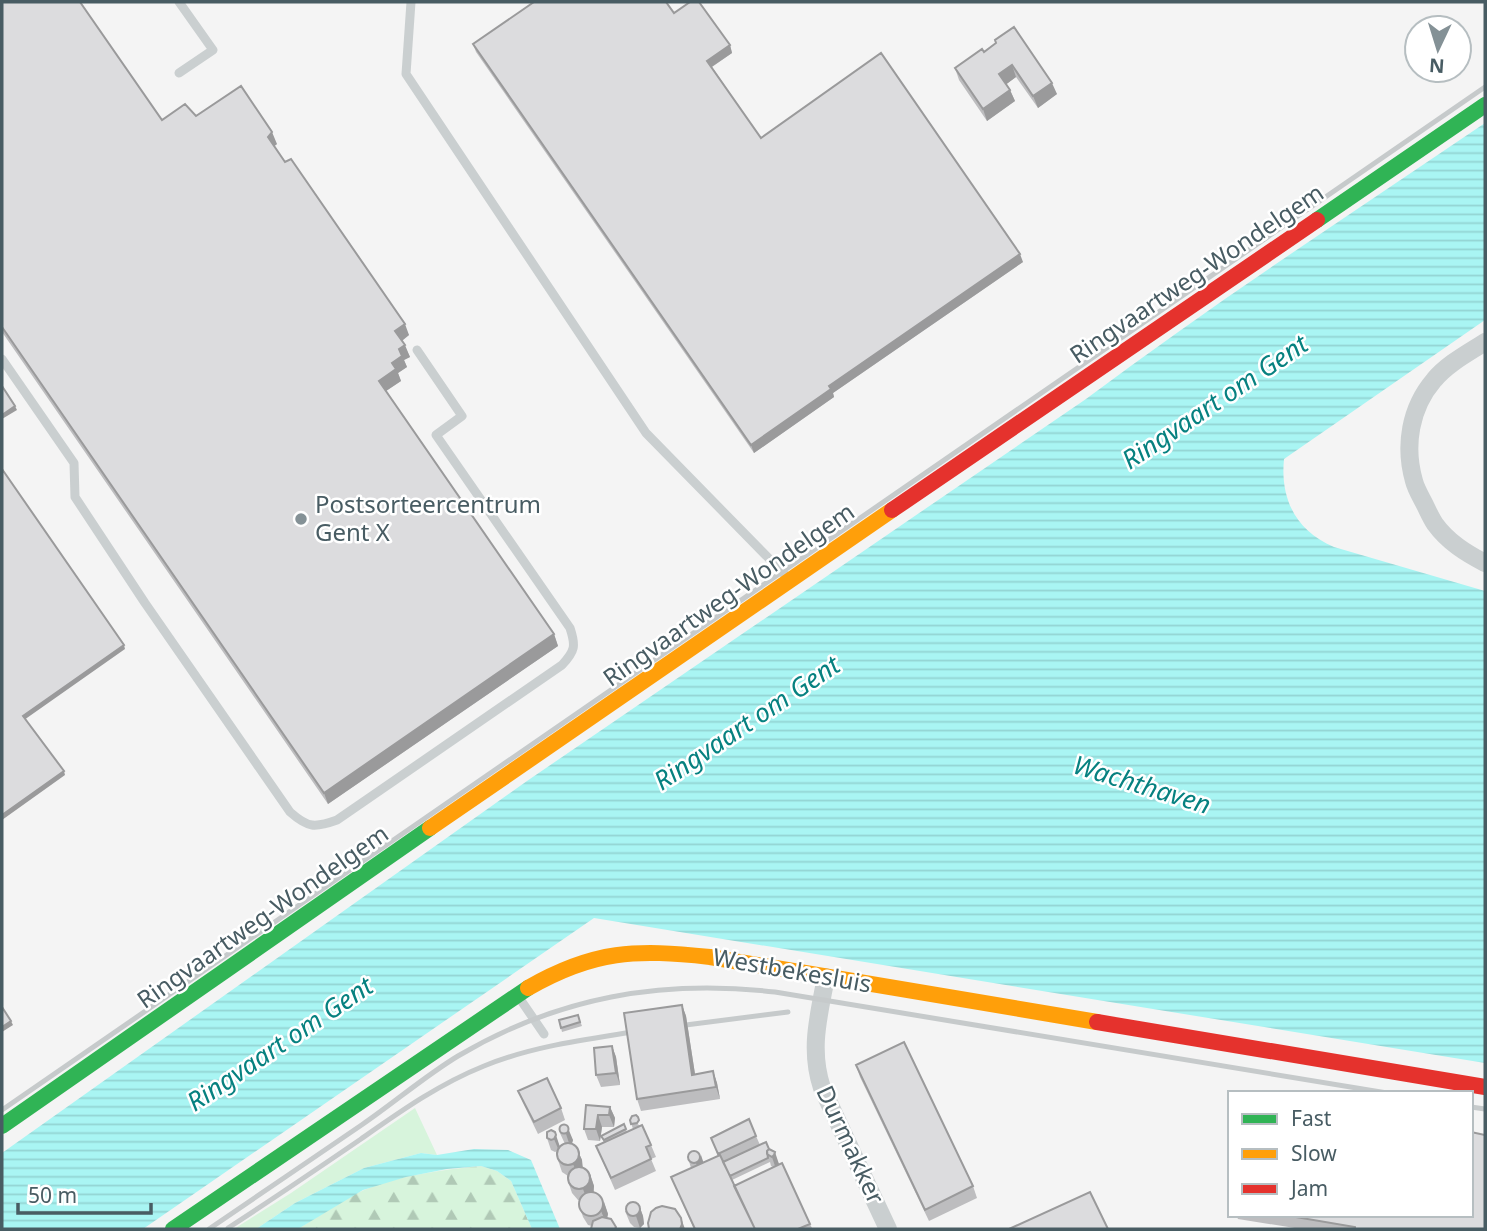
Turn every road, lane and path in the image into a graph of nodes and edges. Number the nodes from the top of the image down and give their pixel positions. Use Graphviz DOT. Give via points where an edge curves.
graph roads {
  1 [pos="179,2"];
  2 [pos="411,2"];
  3 [pos="179,73"];
  4 [pos="1485,105"];
  5 [pos="1485,341"];
  6 [pos="416,350"];
  7 [pos="2,359"];
  8 [pos="1485,563"];
  9 [pos="790,580"];
  10 [pos="826,977"];
  11 [pos="517,994"];
  12 [pos="544,1034"];
  13 [pos="1485,1087"];
  14 [pos="2,1126"];
  15 [pos="173,1229"];
  16 [pos="888,1229"];
  1 -- 3 [label="lane" via="213,50"];
  2 -- 9 [label="lane" via="406,74 646,433"];
  4 -- 9 [label="street, Ringvaartweg-Wondelgem"];
  5 -- 8 [label="street" via="1435,379 1423,395 1409,434 1409,457 1414,482 1435,523 1465,552"];
  6 -- 7 [label="lane" via="462,416 436,435 570,628 575,642 572,655 562,665 337,820 320,826 290,813 145,603 75,497 74,463"];
  9 -- 14 [label="street, Ringvaartweg-Wondelgem"];
  10 -- 11 [label="street, Westbekesluis" via="690,954 631,951 569,966"];
  10 -- 13 [label="street, Westbekesluis"];
  10 -- 16 [label="street, Durmakker" via="816,1039 818,1075"];
  11 -- 12 [label="lane"];
  11 -- 15 [label="street, Westbekesluis"];
}
